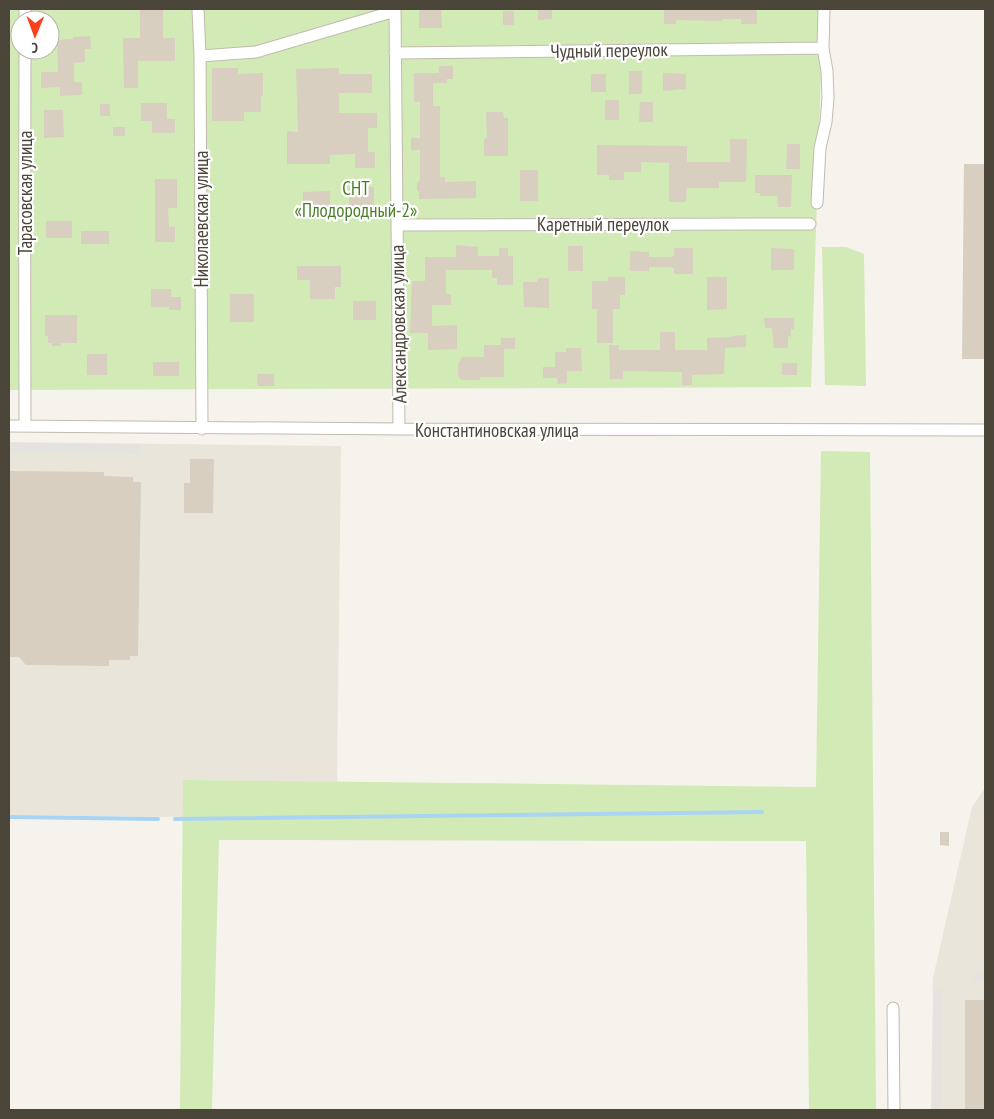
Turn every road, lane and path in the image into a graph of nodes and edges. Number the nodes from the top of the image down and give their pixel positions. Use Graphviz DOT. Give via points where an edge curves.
graph roads {
  1 [pos="198,9"];
  2 [pos="824,9"];
  3 [pos="395,10"];
  4 [pos="823,48"];
  5 [pos="395,53"];
  6 [pos="200,56"];
  7 [pos="25,60"];
  8 [pos="817,203"];
  9 [pos="810,224"];
  10 [pos="397,225"];
  11 [pos="9,426"];
  12 [pos="25,426"];
  13 [pos="202,429"];
  14 [pos="399,429"];
  15 [pos="985,430"];
  16 [pos="893,1008"];
  17 [pos="894,1110"];
  1 -- 6 [label="street, Николаевская улица"];
  2 -- 4 [label="street"];
  3 -- 5 [label="street, Александровская улица"];
  3 -- 6 [label="street" via="256,52"];
  4 -- 5 [label="street, Чудный переулок"];
  4 -- 8 [label="street" via="828,98 820,148"];
  5 -- 10 [label="street, Александровская улица"];
  6 -- 13 [label="street, Николаевская улица"];
  7 -- 12 [label="street, Тарасовская улица"];
  9 -- 10 [label="street, Каретный переулок"];
  10 -- 14 [label="street, Александровская улица"];
  11 -- 12 [label="street, Константиновская улица"];
  12 -- 13 [label="street, Константиновская улица"];
  13 -- 14 [label="street, Константиновская улица"];
  14 -- 15 [label="street, Константиновская улица"];
  16 -- 17 [label="street"];
}
